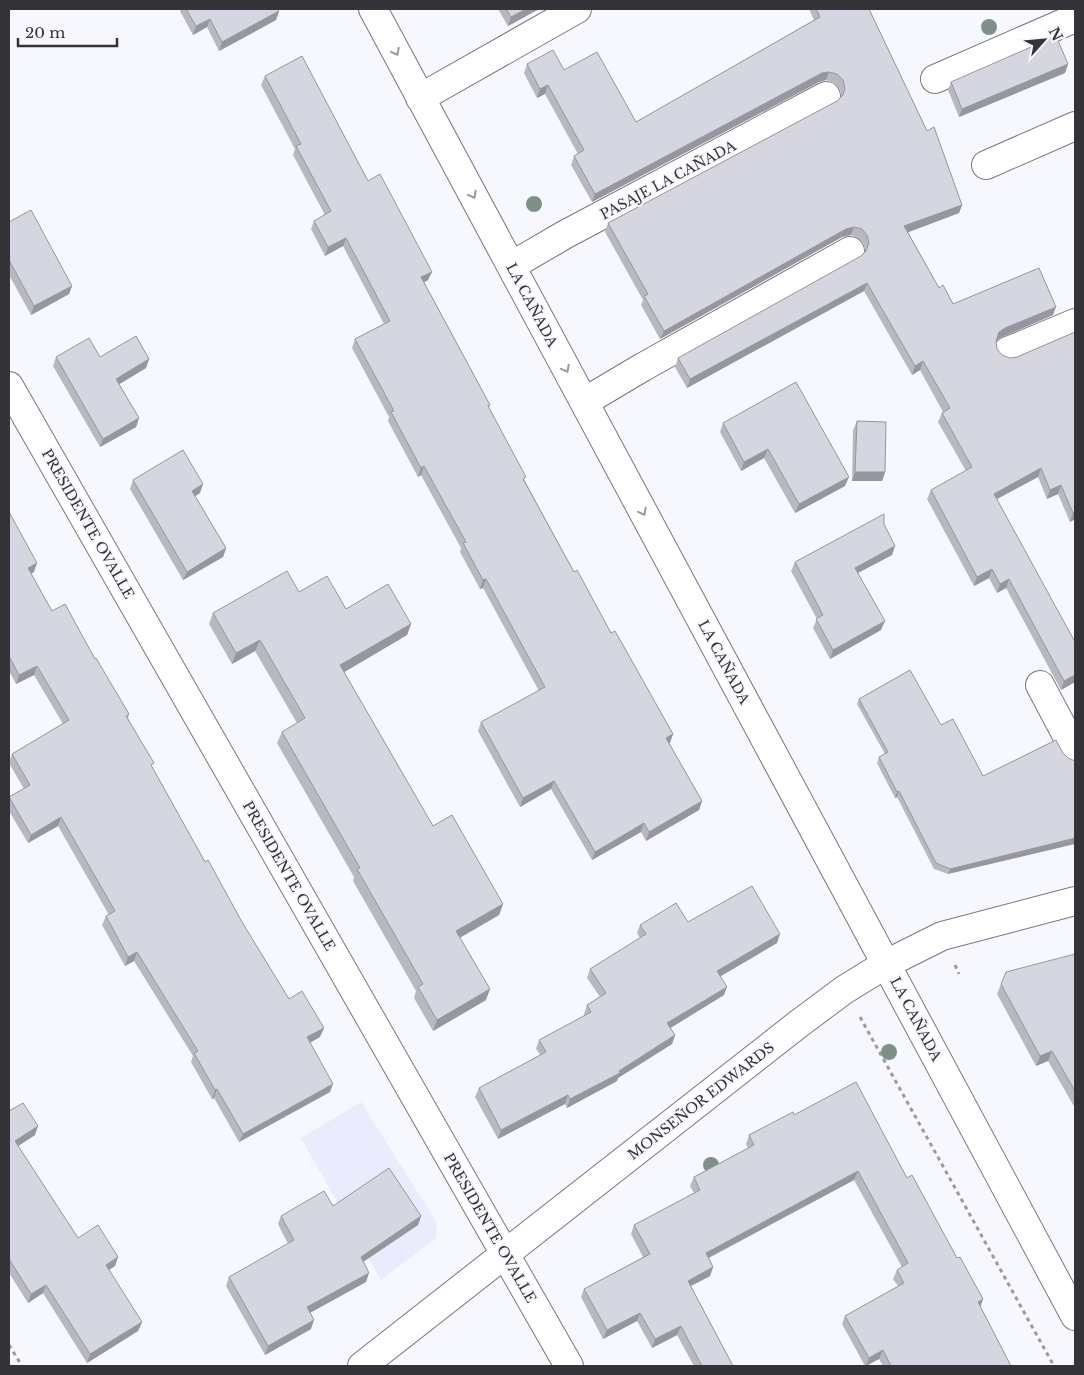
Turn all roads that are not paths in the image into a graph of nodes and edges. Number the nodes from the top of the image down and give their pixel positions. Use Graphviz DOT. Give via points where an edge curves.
graph roads {
  1 [pos="372,9"];
  2 [pos="577,9"];
  3 [pos="1075,18"];
  4 [pos="935,80"];
  5 [pos="826,96"];
  6 [pos="420,98"];
  7 [pos="1075,126"];
  8 [pos="986,166"];
  9 [pos="850,251"];
  10 [pos="511,266"];
  11 [pos="1075,323"];
  12 [pos="1008,351"];
  13 [pos="9,386"];
  14 [pos="584,402"];
  15 [pos="1040,685"];
  16 [pos="1075,751"];
  17 [pos="1075,902"];
  18 [pos="886,964"];
  19 [pos="506,1255"];
  20 [pos="1075,1316"];
  21 [pos="362,1366"];
  22 [pos="569,1366"];
  1 -- 6 [label="street, LA CAÑADA, one-way"];
  2 -- 6 [label="street"];
  3 -- 4 [label="street"];
  5 -- 10 [label="street, PASAJE LA CAÑADA"];
  6 -- 10 [label="street, LA CAÑADA, one-way"];
  7 -- 8 [label="street"];
  9 -- 14 [label="street"];
  10 -- 14 [label="street, LA CAÑADA, one-way"];
  11 -- 12 [label="street"];
  13 -- 19 [label="street, PRESIDENTE OVALLE"];
  14 -- 18 [label="street, LA CAÑADA, one-way"];
  15 -- 16 [label="street"];
  17 -- 18 [label="street, MONSEÑOR EDWARDS" via="942,936"];
  18 -- 19 [label="street, MONSEÑOR EDWARDS" via="801,1022"];
  18 -- 20 [label="street, LA CAÑADA"];
  19 -- 21 [label="street, MONSEÑOR EDWARDS"];
  19 -- 22 [label="street, PRESIDENTE OVALLE"];
}
